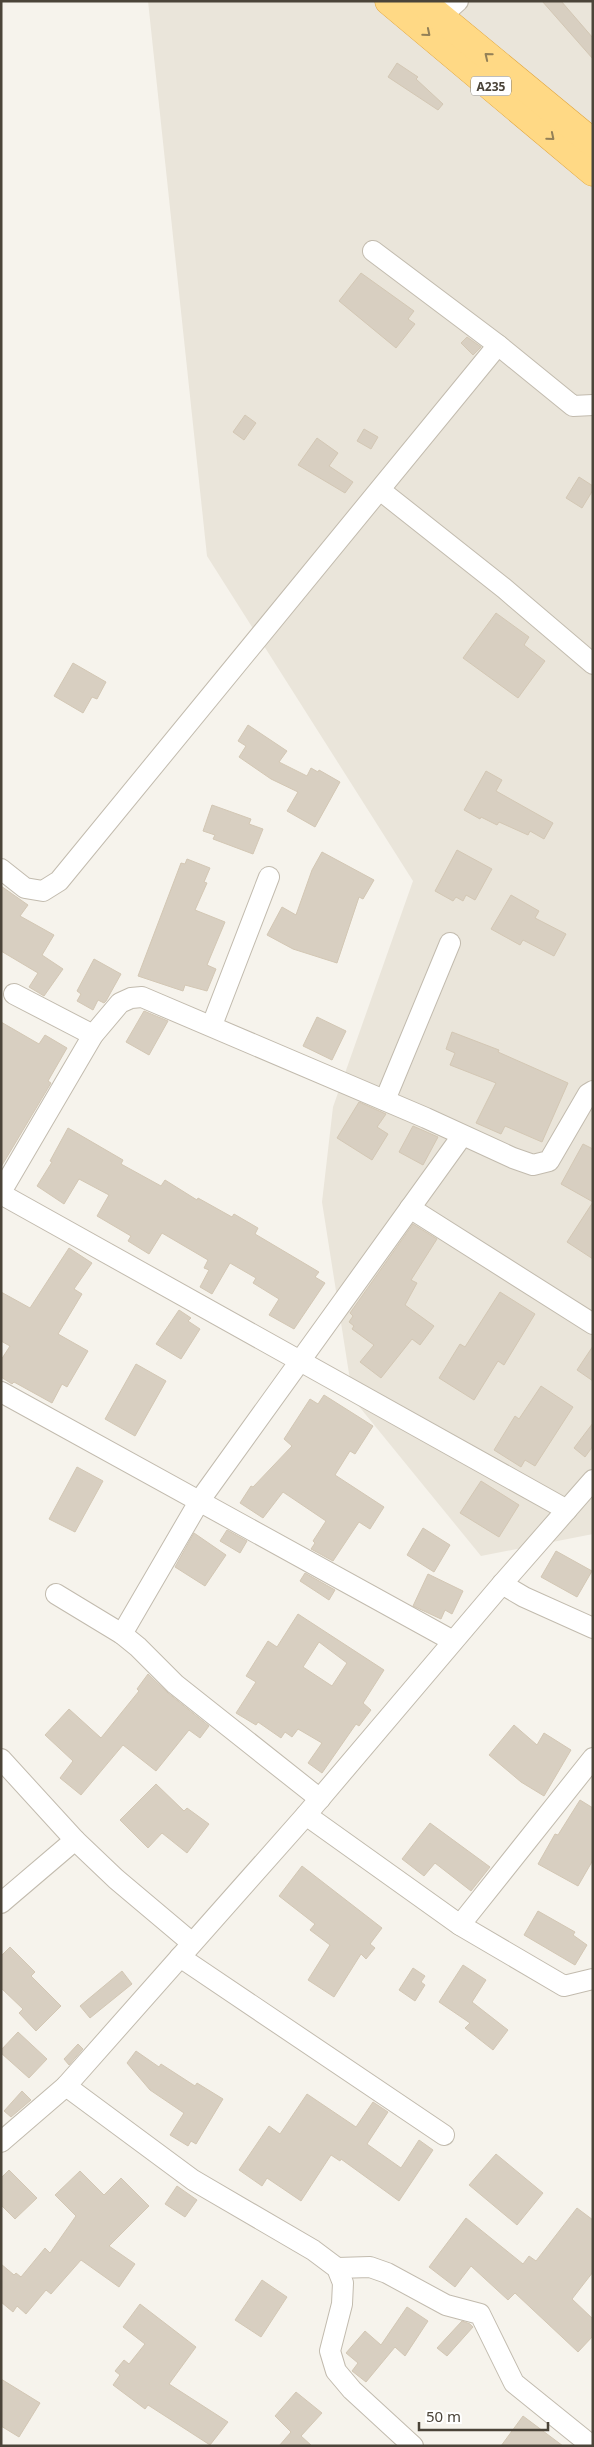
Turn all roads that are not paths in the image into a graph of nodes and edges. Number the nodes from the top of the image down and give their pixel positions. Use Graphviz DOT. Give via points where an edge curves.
graph roads {
  1 [pos="389,1"];
  2 [pos="440,7"];
  3 [pos="593,143"];
  4 [pos="593,172"];
  5 [pos="373,251"];
  6 [pos="498,344"];
  7 [pos="593,405"];
  8 [pos="380,490"];
  9 [pos="593,664"];
  10 [pos="1,869"];
  11 [pos="270,877"];
  12 [pos="450,943"];
  13 [pos="14,994"];
  14 [pos="212,1025"];
  15 [pos="93,1035"];
  16 [pos="593,1091"];
  17 [pos="385,1100"];
  18 [pos="462,1136"];
  19 [pos="1,1193"];
  20 [pos="410,1208"];
  21 [pos="593,1324"];
  22 [pos="300,1359"];
  23 [pos="1,1392"];
  24 [pos="593,1480"];
  25 [pos="200,1500"];
  26 [pos="567,1510"];
  27 [pos="502,1584"];
  28 [pos="56,1594"];
  29 [pos="593,1628"];
  30 [pos="122,1634"];
  31 [pos="453,1641"];
  32 [pos="593,1758"];
  33 [pos="1,1759"];
  34 [pos="320,1798"];
  35 [pos="306,1815"];
  36 [pos="75,1840"];
  37 [pos="1,1903"];
  38 [pos="460,1925"];
  39 [pos="186,1950"];
  40 [pos="593,1979"];
  41 [pos="66,2086"];
  42 [pos="444,2135"];
  43 [pos="1,2142"];
  44 [pos="337,2268"];
  45 [pos="413,2446"];
  46 [pos="592,2446"];
  1 -- 4 [label="highway, A235, one-way"];
  3 -- 2 [label="highway, A235, one-way"];
  5 -- 6 [label="street"];
  6 -- 7 [label="street" via="573,406"];
  6 -- 8 [label="street"];
  8 -- 9 [label="street"];
  8 -- 10 [label="street" via="59,881 43,891 25,888"];
  11 -- 14 [label="street"];
  12 -- 17 [label="street"];
  13 -- 15 [label="street"];
  14 -- 15 [label="street" via="142,998 131,998 120,1004"];
  14 -- 17 [label="street"];
  15 -- 19 [label="street"];
  16 -- 18 [label="street" via="588,1094 549,1162 533,1165"];
  17 -- 18 [label="street"];
  18 -- 20 [label="street"];
  19 -- 22 [label="street"];
  20 -- 21 [label="street"];
  20 -- 22 [label="street"];
  22 -- 25 [label="street"];
  22 -- 26 [label="street"];
  23 -- 25 [label="street"];
  24 -- 26 [label="street"];
  25 -- 30 [label="street"];
  25 -- 31 [label="street"];
  26 -- 27 [label="street"];
  27 -- 29 [label="street"];
  27 -- 31 [label="street"];
  28 -- 30 [label="street"];
  30 -- 34 [label="street" via="175,1684"];
  31 -- 34 [label="street"];
  32 -- 38 [label="street"];
  33 -- 36 [label="street"];
  34 -- 35 [label="street"];
  35 -- 38 [label="street"];
  35 -- 39 [label="street"];
  36 -- 37 [label="street"];
  36 -- 39 [label="street"];
  38 -- 40 [label="street" via="564,1986"];
  39 -- 41 [label="street"];
  39 -- 42 [label="street"];
  41 -- 43 [label="street"];
  41 -- 44 [label="street" via="192,2180 314,2250"];
  44 -- 45 [label="street" via="343,2283 342,2304 330,2351 336,2371"];
  44 -- 46 [label="street" via="370,2267 446,2304 480,2314 514,2383"];
}
